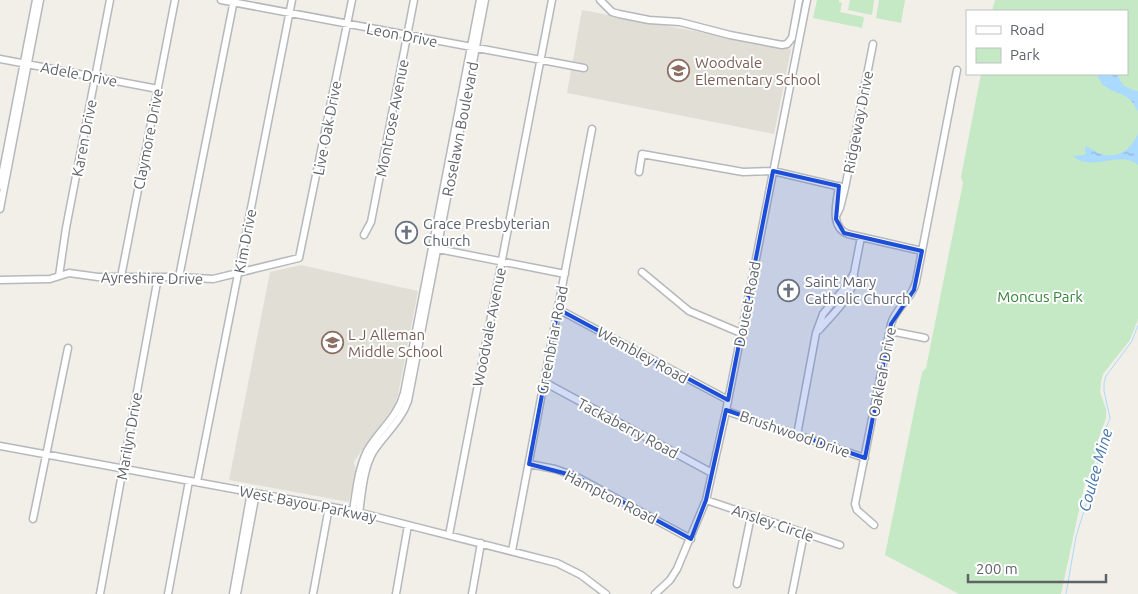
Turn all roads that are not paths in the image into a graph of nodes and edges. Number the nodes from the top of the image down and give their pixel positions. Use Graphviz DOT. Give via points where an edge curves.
graph roads {
  1 [pos="36,0"];
  2 [pos="40,0"];
  3 [pos="110,0"];
  4 [pos="175,0"];
  5 [pos="221,0"];
  6 [pos="292,0"];
  7 [pos="352,0"];
  8 [pos="414,0"];
  9 [pos="480,0"];
  10 [pos="485,0"];
  11 [pos="552,0"];
  12 [pos="600,0"];
  13 [pos="799,0"];
  14 [pos="807,0"];
  15 [pos="234,1"];
  16 [pos="290,14"];
  17 [pos="347,24"];
  18 [pos="408,36"];
  19 [pos="873,44"];
  20 [pos="473,48"];
  21 [pos="0,59"];
  22 [pos="541,60"];
  23 [pos="26,64"];
  24 [pos="584,68"];
  25 [pos="957,70"];
  26 [pos="96,78"];
  27 [pos="158,89"];
  28 [pos="592,129"];
  29 [pos="773,171"];
  30 [pos="639,172"];
  31 [pos="0,186"];
  32 [pos="842,187"];
  33 [pos="0,209"];
  34 [pos="364,235"];
  35 [pos="861,237"];
  36 [pos="434,248"];
  37 [pos="922,251"];
  38 [pos="301,256"];
  39 [pos="502,262"];
  40 [pos="642,272"];
  41 [pos="238,273"];
  42 [pos="565,274"];
  43 [pos="59,276"];
  44 [pos="121,277"];
  45 [pos="158,277"];
  46 [pos="179,277"];
  47 [pos="0,280"];
  48 [pos="558,309"];
  49 [pos="890,331"];
  50 [pos="741,333"];
  51 [pos="926,338"];
  52 [pos="68,348"];
  53 [pos="544,382"];
  54 [pos="728,400"];
  55 [pos="726,410"];
  56 [pos="797,435"];
  57 [pos="0,446"];
  58 [pos="46,455"];
  59 [pos="864,458"];
  60 [pos="528,464"];
  61 [pos="123,469"];
  62 [pos="712,473"];
  63 [pos="189,481"];
  64 [pos="197,482"];
  65 [pos="254,492"];
  66 [pos="706,500"];
  67 [pos="329,507"];
  68 [pos="356,512"];
  69 [pos="751,516"];
  70 [pos="33,519"];
  71 [pos="408,525"];
  72 [pos="874,525"];
  73 [pos="804,534"];
  74 [pos="449,536"];
  75 [pos="691,539"];
  76 [pos="481,543"];
  77 [pos="840,545"];
  78 [pos="512,551"];
  79 [pos="737,584"];
  80 [pos="100,594"];
  81 [pos="168,594"];
  82 [pos="233,594"];
  83 [pos="237,594"];
  84 [pos="313,594"];
  85 [pos="396,594"];
  86 [pos="472,594"];
  87 [pos="606,594"];
  88 [pos="655,594"];
  89 [pos="792,594"];
  1 -- 23 [label="street"];
  2 -- 23 [label="street"];
  3 -- 26 [label="street, Karen Drive"];
  4 -- 27 [label="street, Claymore Drive"];
  5 -- 15 [label="street, Leon Drive"];
  6 -- 16 [label="street, Kim Drive"];
  7 -- 17 [label="street, Live Oak Drive"];
  8 -- 18 [label="street, Montrose Avenue"];
  9 -- 20 [label="street, Roselawn Boulevard"];
  10 -- 20 [label="street, Roselawn Boulevard"];
  11 -- 22 [label="street, Woodvale Avenue"];
  12 -- 13 [label="street" via="619,14 680,22 782,45 792,38"];
  14 -- 29 [label="street, Doucet Road"];
  15 -- 16 [label="street, Leon Drive"];
  15 -- 46 [label="street"];
  16 -- 17 [label="street, Leon Drive"];
  16 -- 41 [label="street, Kim Drive"];
  17 -- 18 [label="street, Leon Drive"];
  17 -- 38 [label="street, Live Oak Drive"];
  18 -- 20 [label="street, Leon Drive"];
  18 -- 34 [label="street, Montrose Avenue" via="371,222"];
  19 -- 32 [label="street, Ridgeway Drive"];
  20 -- 22 [label="street, Leon Drive"];
  20 -- 36 [label="street, Roselawn Boulevard"];
  21 -- 23 [label="street, Adele Drive"];
  22 -- 24 [label="street, Leon Drive"];
  22 -- 39 [label="street, Woodvale Avenue"];
  23 -- 26 [label="street, Adele Drive"];
  23 -- 31 [label="street"];
  23 -- 33 [label="street"];
  25 -- 37 [label="street, Oakleaf Drive"];
  26 -- 27 [label="street, Adele Drive"];
  26 -- 43 [label="street, Karen Drive"];
  27 -- 44 [label="street, Claymore Drive"];
  28 -- 42 [label="street, Greenbriar Road"];
  29 -- 30 [label="street, Ridgeway Drive" via="744,172 642,154"];
  29 -- 32 [label="street, Ridgeway Drive"];
  29 -- 50 [label="street, Doucet Road"];
  32 -- 35 [label="street" via="836,208 837,223 841,230"];
  35 -- 37 [label="street"];
  35 -- 56 [label="street" via="854,273 824,314 816,333"];
  36 -- 39 [label="street"];
  36 -- 68 [label="street, Roselawn Boulevard" via="407,393 386,430 368,449"];
  37 -- 49 [label="street, Oakleaf Drive" via="914,290 894,316"];
  38 -- 41 [label="street, Ayreshire Drive" via="296,260"];
  39 -- 42 [label="street"];
  39 -- 74 [label="street, Woodvale Avenue"];
  40 -- 50 [label="street" via="689,311"];
  41 -- 46 [label="street, Ayreshire Drive" via="213,279"];
  41 -- 64 [label="street, Kim Drive"];
  42 -- 48 [label="street, Greenbriar Road"];
  43 -- 44 [label="street, Ayreshire Drive" via="68,273"];
  43 -- 47 [label="street, Ayreshire Drive"];
  44 -- 45 [label="street, Ayreshire Drive"];
  45 -- 46 [label="street, Ayreshire Drive"];
  45 -- 61 [label="street, Marilyn Drive"];
  48 -- 53 [label="street, Greenbriar Road"];
  48 -- 54 [label="street, Wembley Road"];
  49 -- 51 [label="street"];
  49 -- 59 [label="street, Oakleaf Drive"];
  50 -- 54 [label="street, Doucet Road"];
  52 -- 58 [label="street"];
  53 -- 60 [label="street, Greenbriar Road"];
  53 -- 62 [label="street, Tackaberry Road"];
  54 -- 55 [label="street, Doucet Road"];
  55 -- 56 [label="street, Brushwood Drive"];
  55 -- 62 [label="street, Doucet Road"];
  56 -- 59 [label="street, Brushwood Drive"];
  57 -- 58 [label="street, West Bayou Parkway"];
  58 -- 61 [label="street, West Bayou Parkway"];
  58 -- 70 [label="street"];
  59 -- 72 [label="street, Oakleaf Drive" via="855,506"];
  60 -- 75 [label="street, Hampton Road" via="575,476"];
  60 -- 78 [label="street, Greenbriar Road"];
  61 -- 63 [label="street, West Bayou Parkway"];
  61 -- 80 [label="street, Marilyn Drive"];
  62 -- 66 [label="street, Doucet Road"];
  63 -- 64 [label="street, West Bayou Parkway"];
  63 -- 81 [label="street"];
  64 -- 65 [label="street, West Bayou Parkway"];
  65 -- 67 [label="street, West Bayou Parkway"];
  65 -- 82 [label="street"];
  65 -- 83 [label="street"];
  66 -- 69 [label="street, Ansley Circle"];
  66 -- 75 [label="street, Doucet Road"];
  67 -- 68 [label="street, West Bayou Parkway"];
  67 -- 84 [label="street"];
  68 -- 71 [label="street, West Bayou Parkway"];
  69 -- 73 [label="street, Ansley Circle"];
  69 -- 79 [label="street"];
  71 -- 74 [label="street, West Bayou Parkway"];
  71 -- 85 [label="street"];
  73 -- 77 [label="street, Ansley Circle"];
  73 -- 89 [label="street"];
  74 -- 76 [label="street, West Bayou Parkway"];
  75 -- 88 [label="street, Doucet Road" via="675,573"];
  76 -- 78 [label="street, West Bayou Parkway"];
  76 -- 86 [label="street"];
  78 -- 87 [label="street, West Bayou Parkway" via="569,569"];
}
